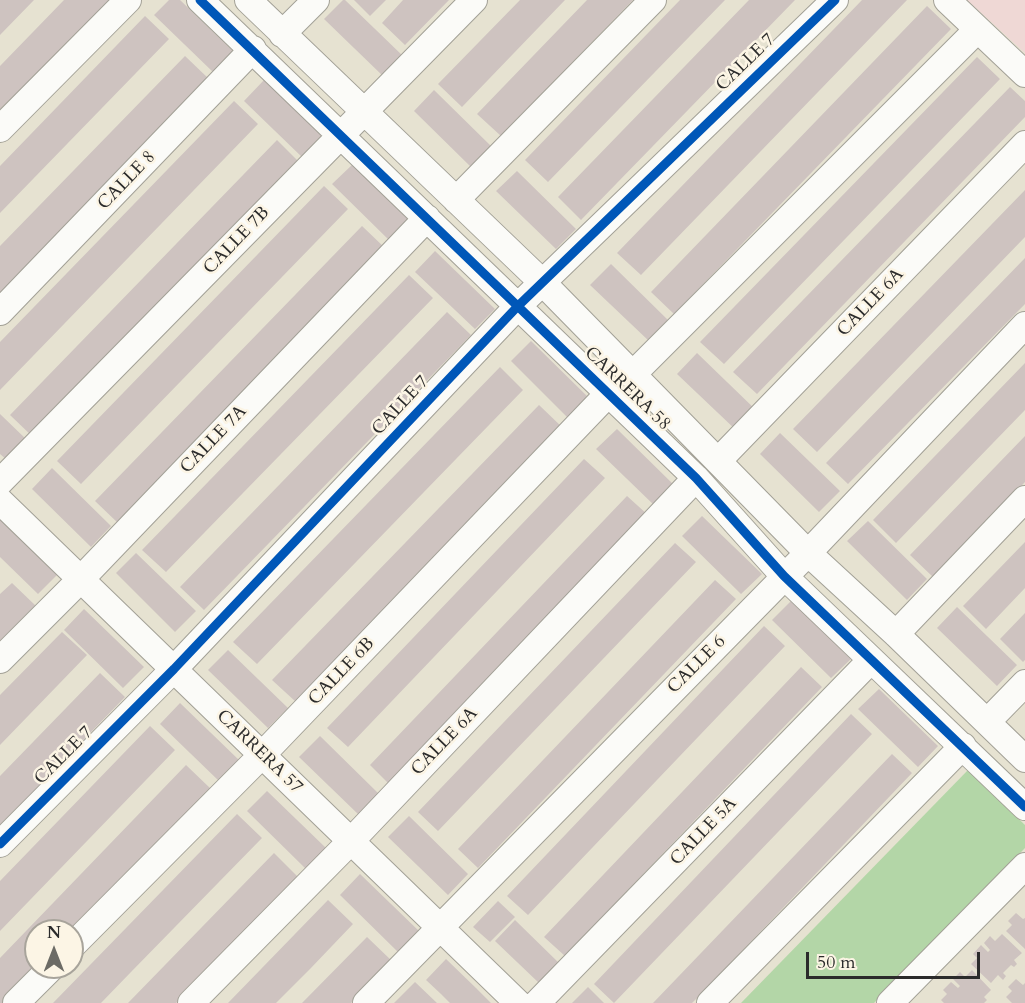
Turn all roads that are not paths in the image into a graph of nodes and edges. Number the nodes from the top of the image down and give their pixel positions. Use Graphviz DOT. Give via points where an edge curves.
graph roads {
  1 [pos="128,0"];
  2 [pos="200,0"];
  3 [pos="248,0"];
  4 [pos="316,0"];
  5 [pos="474,0"];
  6 [pos="653,0"];
  7 [pos="835,0"];
  8 [pos="947,0"];
  9 [pos="977,30"];
  10 [pos="282,34"];
  11 [pos="253,49"];
  12 [pos="1025,74"];
  13 [pos="365,111"];
  14 [pos="0,129"];
  15 [pos="339,136"];
  16 [pos="1025,144"];
  17 [pos="456,200"];
  18 [pos="428,218"];
  19 [pos="543,283"];
  20 [pos="518,306"];
  21 [pos="0,312"];
  22 [pos="1025,325"];
  23 [pos="632,375"];
  24 [pos="608,393"];
  25 [pos="717,461"];
  26 [pos="696,478"];
  27 [pos="0,482"];
  28 [pos="1025,499"];
  29 [pos="0,501"];
  30 [pos="808,553"];
  31 [pos="784,576"];
  32 [pos="81,579"];
  33 [pos="896,634"];
  34 [pos="0,660"];
  35 [pos="871,660"];
  36 [pos="174,669"];
  37 [pos="1025,683"];
  38 [pos="987,722"];
  39 [pos="963,746"];
  40 [pos="262,755"];
  41 [pos="1025,759"];
  42 [pos="1025,807"];
  43 [pos="351,841"];
  44 [pos="0,844"];
  45 [pos="1025,866"];
  46 [pos="439,927"];
  47 [pos="84,934"];
  48 [pos="40,979"];
  49 [pos="16,1003"];
  50 [pos="191,1003"];
  51 [pos="366,1003"];
  52 [pos="518,1003"];
  53 [pos="537,1003"];
  54 [pos="710,1003"];
  55 [pos="890,1003"];
  1 -- 14 [label="street"];
  2 -- 11 [label="street, CARRERA 58"];
  3 -- 10 [label="street, CARRERA 58"];
  4 -- 10 [label="street"];
  5 -- 13 [label="street, CALLE 7B"];
  6 -- 17 [label="street"];
  7 -- 19 [label="street, CALLE 7"];
  8 -- 9 [label="street"];
  9 -- 12 [label="street"];
  9 -- 23 [label="street"];
  10 -- 13 [label="street, CARRERA 58"];
  11 -- 15 [label="street, CARRERA 58"];
  11 -- 21 [label="street, CALLE 8"];
  13 -- 15 [label="street, CALLE 7B"];
  13 -- 17 [label="street, CARRERA 58"];
  15 -- 18 [label="street, CARRERA 58"];
  15 -- 27 [label="street, CALLE 7B"];
  16 -- 25 [label="street, CALLE 6A"];
  17 -- 19 [label="street, CARRERA 58"];
  18 -- 20 [label="street, CARRERA 58"];
  18 -- 32 [label="street, CALLE 7A"];
  19 -- 20 [label="street, CALLE 7"];
  19 -- 23 [label="street, CARRERA 58"];
  20 -- 24 [label="street, CARRERA 58"];
  20 -- 36 [label="street, CALLE 7"];
  22 -- 30 [label="street, CALLE 6"];
  23 -- 25 [label="street, CARRERA 58"];
  24 -- 26 [label="street, CARRERA 58"];
  24 -- 40 [label="street, CALLE 6B"];
  25 -- 30 [label="street, CARRERA 58"];
  26 -- 31 [label="street, CARRERA 58"];
  26 -- 43 [label="street, CALLE 6A"];
  28 -- 33 [label="street"];
  29 -- 32 [label="street, CARRERA 57"];
  30 -- 31 [label="street, CALLE 6"];
  30 -- 33 [label="street, CARRERA 58"];
  31 -- 35 [label="street, CARRERA 58"];
  31 -- 46 [label="street, CALLE 6"];
  32 -- 34 [label="street, CALLE 7A"];
  32 -- 36 [label="street, CARRERA 57"];
  33 -- 38 [label="street, CARRERA 58"];
  35 -- 39 [label="street, CARRERA 58"];
  35 -- 53 [label="street, CALLE 5A"];
  36 -- 40 [label="street, CARRERA 57"];
  36 -- 44 [label="street, CALLE 7"];
  37 -- 38 [label="street"];
  38 -- 41 [label="street, CARRERA 58"];
  39 -- 42 [label="street, CARRERA 58"];
  39 -- 54 [label="street"];
  40 -- 43 [label="street, CARRERA 57"];
  40 -- 47 [label="street, CALLE 6B"];
  43 -- 46 [label="street, CARRERA 57"];
  43 -- 50 [label="street, CALLE 6A"];
  45 -- 55 [label="street"];
  46 -- 51 [label="street, CALLE 6"];
  46 -- 52 [label="street, CARRERA 57"];
  48 -- 49 [label="street"];
}
